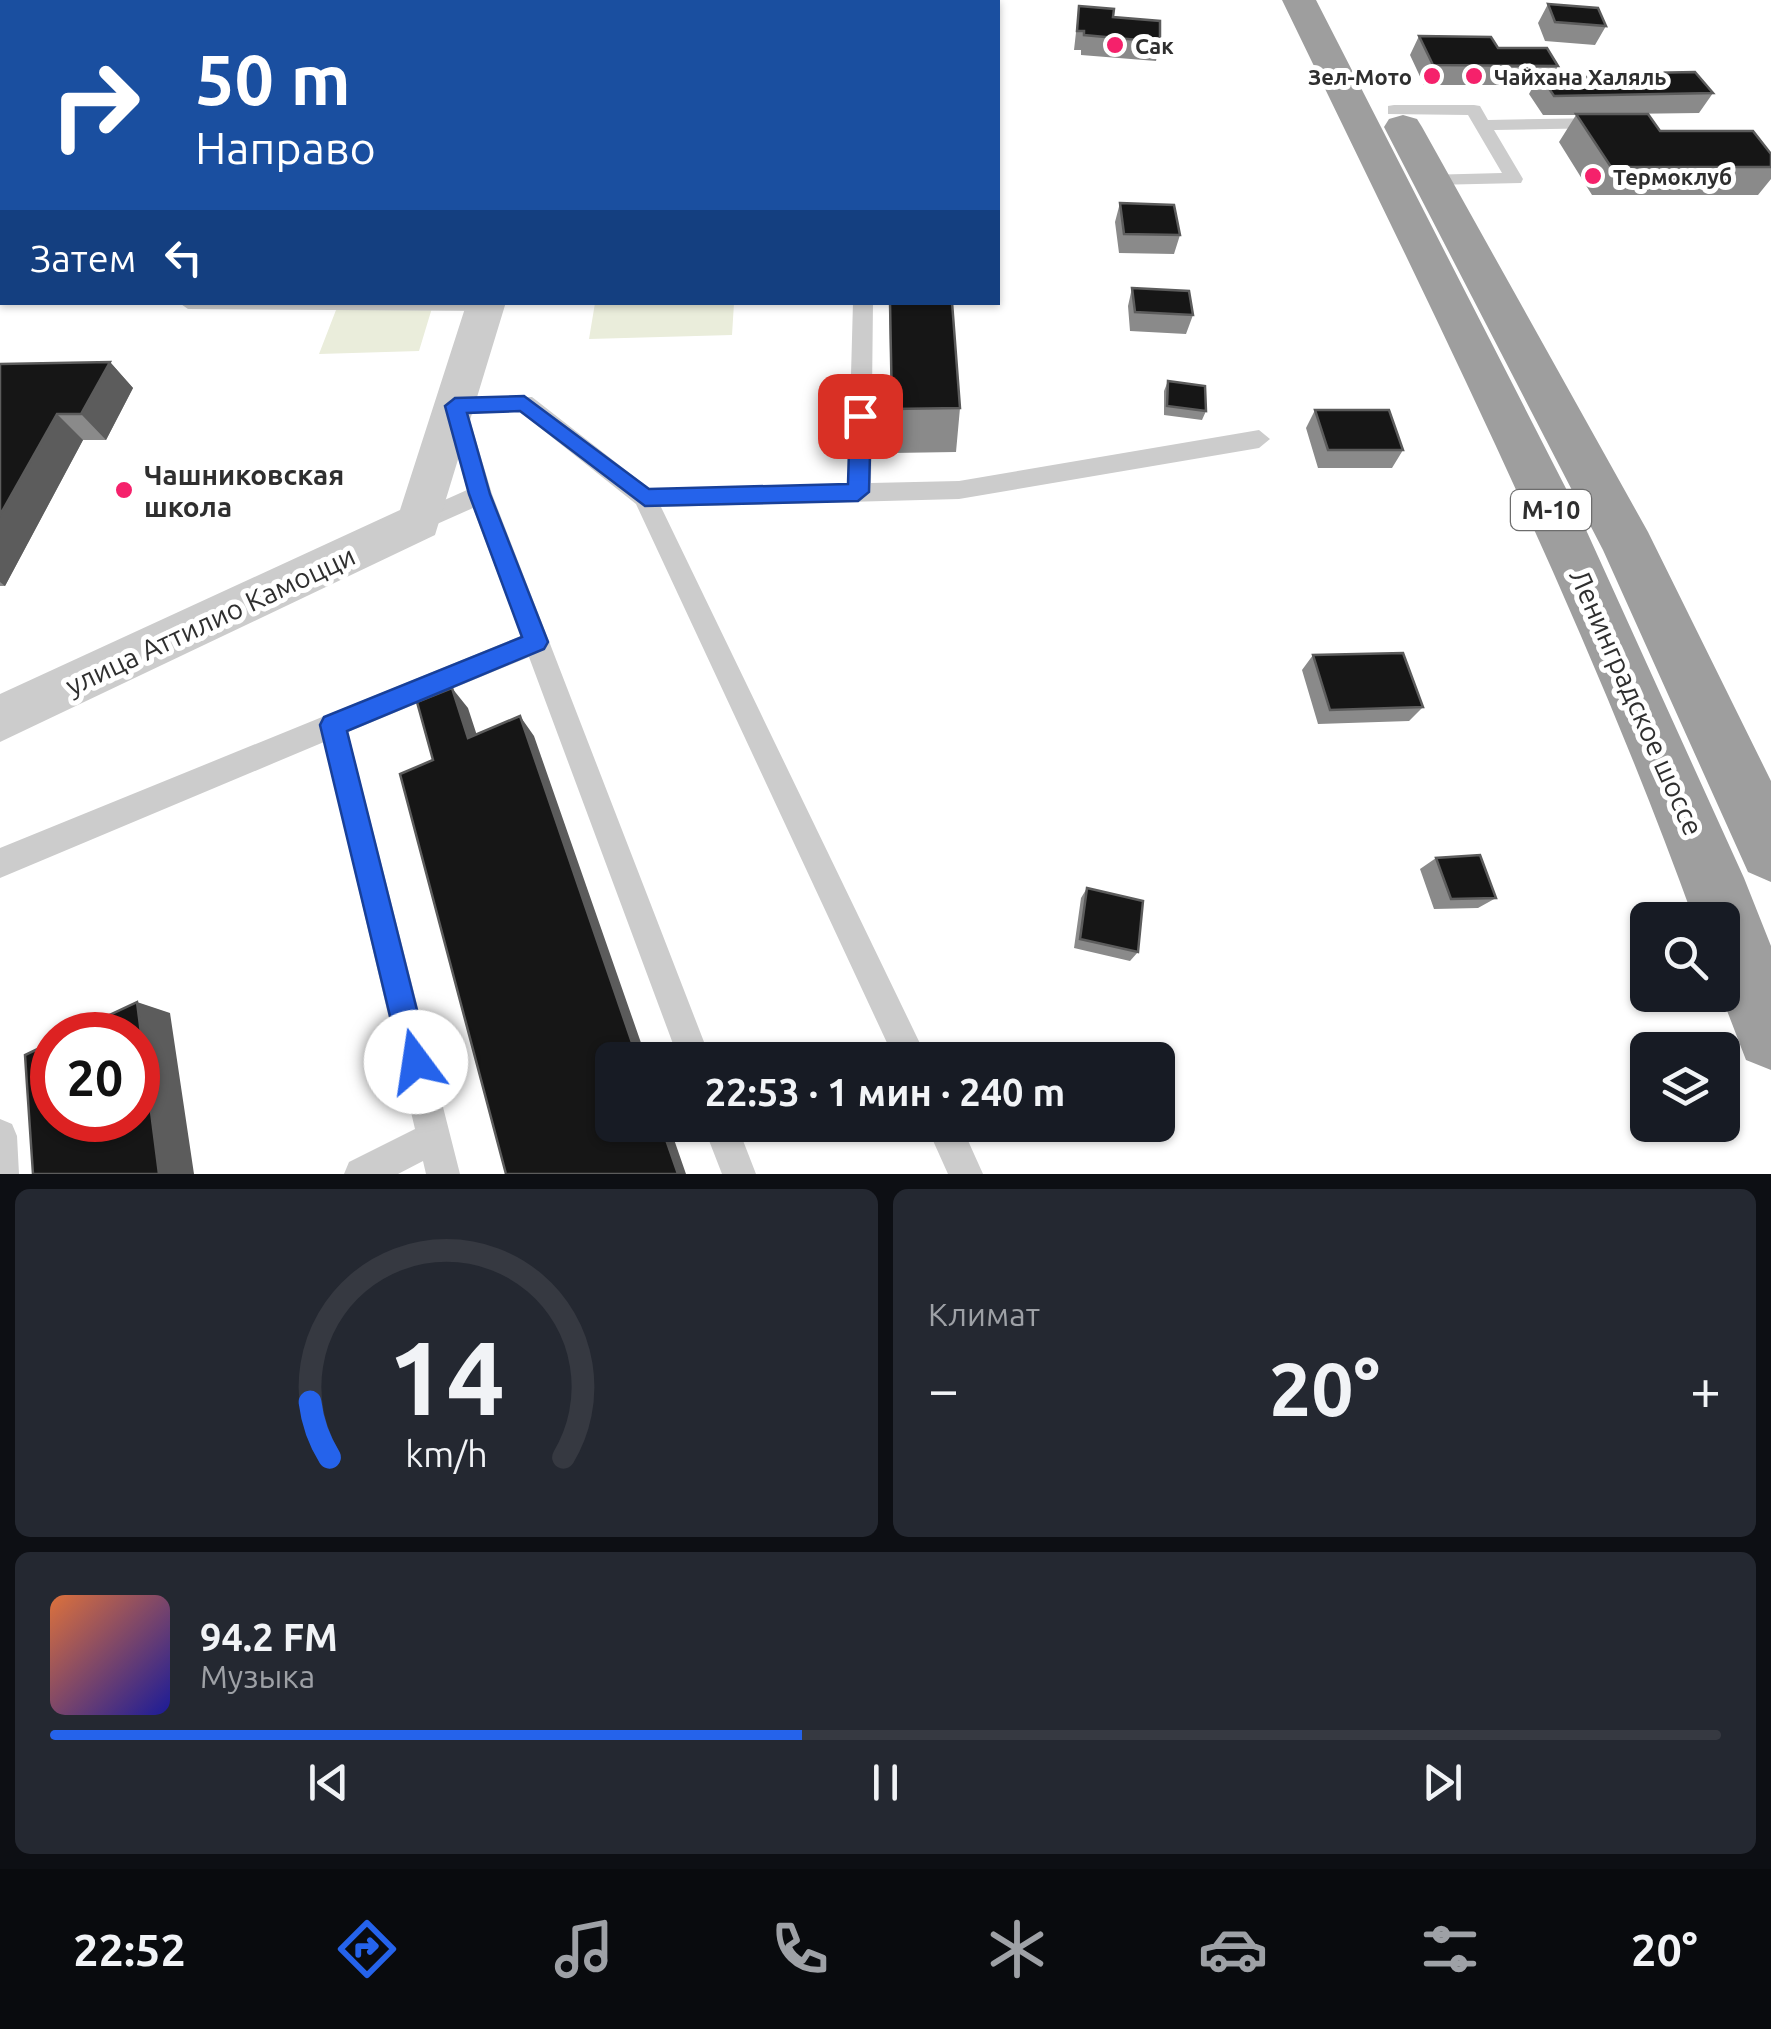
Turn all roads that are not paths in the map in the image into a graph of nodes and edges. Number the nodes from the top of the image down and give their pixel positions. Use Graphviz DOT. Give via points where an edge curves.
graph roads {
  1 [pos="1299,0"];
  2 [pos="1336,0"];
  3 [pos="1394,110"];
  4 [pos="1484,125"];
  5 [pos="1628,129"];
  6 [pos="1432,180"];
  7 [pos="486,305"];
  8 [pos="863,305"];
  9 [pos="455,406"];
  10 [pos="1259,439"];
  11 [pos="858,492"];
  12 [pos="480,494"];
  13 [pos="645,498"];
  14 [pos="419,522"];
  15 [pos="536,642"];
  16 [pos="0,718"];
  17 [pos="333,725"];
  18 [pos="1771,850"];
  19 [pos="0,863"];
  20 [pos="1771,1035"];
  21 [pos="689,1042"];
  22 [pos="903,1042"];
  23 [pos="0,1136"];
  24 [pos="434,1138"];
  25 [pos="727,1142"];
  26 [pos="951,1142"];
  27 [pos="2,1174"];
  28 [pos="362,1174"];
  29 [pos="443,1174"];
  30 [pos="739,1174"];
  31 [pos="966,1174"];
  1 -- 20 [label="highway, Ленинградское шоссе / М-10" via="1617,648"];
  2 -- 3 [label="highway, Ленинградское шоссе / М-10"];
  3 -- 4 [label="lane" via="1474,110"];
  3 -- 6 [label="highway, Ленинградское шоссе / М-10"];
  4 -- 5 [label="lane" via="1615,122"];
  4 -- 6 [label="lane" via="1514,178"];
  6 -- 18 [label="highway, Ленинградское шоссе / М-10" via="1629,547"];
  7 -- 9 [label="street"];
  8 -- 11 [label="lane"];
  9 -- 12 [label="lane"];
  9 -- 13 [label="lane" via="524,403"];
  9 -- 14 [label="street"];
  10 -- 11 [label="lane" via="959,490"];
  11 -- 13 [label="lane"];
  12 -- 14 [label="lane"];
  12 -- 15 [label="lane"];
  13 -- 22 [label="lane"];
  14 -- 16 [label="street, улица Аттилио Камоцци"];
  15 -- 17 [label="lane"];
  15 -- 21 [label="lane"];
  17 -- 19 [label="lane"];
  17 -- 24 [label="lane"];
  23 -- 27 [label="lane"];
  24 -- 28 [label="lane"];
  24 -- 29 [label="lane"];
  25 -- 30 [label="lane"];
  26 -- 31 [label="lane"];
}
